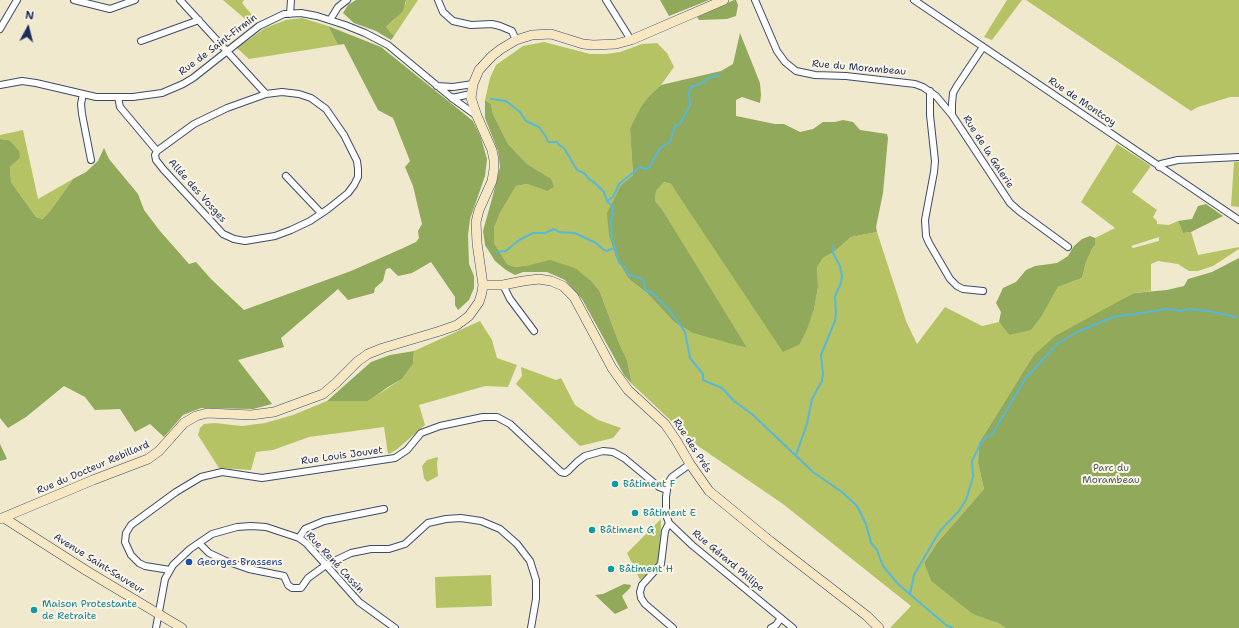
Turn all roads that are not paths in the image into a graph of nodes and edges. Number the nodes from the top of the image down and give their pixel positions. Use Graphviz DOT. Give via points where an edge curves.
graph roads {
  1 [pos="16,0"];
  2 [pos="74,0"];
  3 [pos="180,0"];
  4 [pos="291,0"];
  5 [pos="347,0"];
  6 [pos="438,0"];
  7 [pos="606,0"];
  8 [pos="724,0"];
  9 [pos="755,0"];
  10 [pos="914,0"];
  11 [pos="131,1"];
  12 [pos="290,14"];
  13 [pos="199,20"];
  14 [pos="330,20"];
  15 [pos="0,29"];
  16 [pos="516,40"];
  17 [pos="631,40"];
  18 [pos="141,41"];
  19 [pos="983,47"];
  20 [pos="227,50"];
  21 [pos="473,84"];
  22 [pos="0,85"];
  23 [pos="437,86"];
  24 [pos="453,87"];
  25 [pos="930,91"];
  26 [pos="83,94"];
  27 [pos="266,94"];
  28 [pos="471,94"];
  29 [pos="118,97"];
  30 [pos="452,98"];
  31 [pos="952,115"];
  32 [pos="477,116"];
  33 [pos="157,151"];
  34 [pos="1239,157"];
  35 [pos="91,160"];
  36 [pos="1159,167"];
  37 [pos="286,176"];
  38 [pos="321,213"];
  39 [pos="1239,220"];
  40 [pos="1068,247"];
  41 [pos="483,285"];
  42 [pos="503,285"];
  43 [pos="983,291"];
  44 [pos="534,331"];
  45 [pos="690,464"];
  46 [pos="667,490"];
  47 [pos="384,510"];
  48 [pos="2,519"];
  49 [pos="669,523"];
  50 [pos="298,538"];
  51 [pos="198,543"];
  52 [pos="326,564"];
  53 [pos="170,570"];
  54 [pos="159,614"];
  55 [pos="781,618"];
  56 [pos="156,628"];
  57 [pos="182,628"];
  58 [pos="395,628"];
  59 [pos="531,628"];
  60 [pos="673,628"];
  61 [pos="771,628"];
  62 [pos="793,628"];
  63 [pos="879,628"];
  1 -- 15 [label="street"];
  2 -- 11 [label="street" via="110,9"];
  3 -- 13 [label="street"];
  4 -- 12 [label="street"];
  5 -- 14 [label="street" via="338,7"];
  6 -- 16 [label="street" via="443,12 453,21 470,25 500,26 512,31"];
  7 -- 17 [label="street"];
  8 -- 17 [label="main road, Rue du Docteur Rebillard"];
  9 -- 25 [label="street, Rue du Morambeau" via="777,51 796,71 815,75 907,82"];
  10 -- 19 [label="street, Rue de Montcoy"];
  12 -- 14 [label="street, Rue de Saint-Firmin" via="301,13"];
  12 -- 20 [label="street, Rue de Saint-Firmin" via="271,19"];
  13 -- 18 [label="street"];
  13 -- 20 [label="street"];
  14 -- 23 [label="street, Rue de Saint-Firmin" via="388,45"];
  16 -- 17 [label="main road, Rue du Docteur Rebillard" via="544,34 593,45 608,46"];
  16 -- 21 [label="main road, Rue du Docteur Rebillard" via="485,63"];
  19 -- 31 [label="street, Rue de la Galerie" via="957,86 952,100"];
  19 -- 36 [label="street, Rue de Montcoy"];
  20 -- 27 [label="street"];
  20 -- 29 [label="street, Rue de Saint-Firmin" via="183,84 162,93"];
  21 -- 24 [label="street"];
  21 -- 28 [label="main road, Rue du Docteur Rebillard"];
  22 -- 26 [label="street, Rue de Saint-Firmin" via="22,81"];
  23 -- 24 [label="street"];
  23 -- 30 [label="street, Rue de Saint-Firmin"];
  24 -- 30 [label="street"];
  25 -- 31 [label="street, Rue du Morambeau"];
  25 -- 43 [label="street" via="935,161 925,220 926,236 950,279 957,286"];
  26 -- 29 [label="street, Rue de Saint-Firmin"];
  26 -- 35 [label="street" via="82,114"];
  27 -- 33 [label="street, Allée des Vosges" via="227,108 194,124"];
  27 -- 38 [label="street, Allée des Vosges" via="299,94 319,103 344,135 357,162 358,177 354,185 348,193"];
  28 -- 30 [label="street"];
  28 -- 32 [label="main road, Rue du Docteur Rebillard"];
  29 -- 33 [label="street, Allée des Vosges" via="120,107"];
  30 -- 32 [label="street, Rue de Saint-Firmin"];
  31 -- 40 [label="street, Rue de la Galerie" via="1010,203"];
  32 -- 41 [label="main road, Rue du Docteur Rebillard" via="494,160 492,181 476,222"];
  33 -- 38 [label="street, Allée des Vosges" via="156,160 163,169 223,234 234,239 245,241 275,236 310,221"];
  34 -- 36 [label="street" via="1178,160 1161,164"];
  36 -- 39 [label="street, Rue de Montcoy"];
  37 -- 38 [label="street"];
  41 -- 42 [label="main road, Rue des Prés"];
  41 -- 48 [label="main road, Rue du Docteur Rebillard" via="479,302 469,316 457,325 368,354 323,394 274,412 251,415 207,413 196,416 184,423 160,451 148,459"];
  42 -- 44 [label="street"];
  42 -- 45 [label="main road, Rue des Prés" via="540,279 563,286 574,297 612,368 628,390 666,424"];
  45 -- 46 [label="street" via="672,477"];
  45 -- 63 [label="main road, Rue des Prés" via="709,491"];
  46 -- 49 [label="street" via="666,515"];
  46 -- 53 [label="street, Rue Louis Jouvet" via="658,488 624,458 613,452 603,451 585,456 565,473 561,472 510,424 497,418 483,417 440,426 421,433 407,450 394,458 262,478 222,472 201,477 131,525 126,533 125,542 139,563"];
  47 -- 50 [label="street" via="324,521 305,530"];
  48 -- 54 [label="main road, Avenue Saint-Sauveur"];
  49 -- 55 [label="street, Rue Gérard Philipe"];
  49 -- 60 [label="street" via="665,531 661,564 640,589 640,598"];
  50 -- 51 [label="street, Rue René Cassin" via="266,527 237,527 212,534"];
  50 -- 52 [label="street, Rue René Cassin"];
  51 -- 52 [label="street" via="209,553 226,561 284,576 292,588 301,588 308,578"];
  51 -- 53 [label="street, Rue René Cassin"];
  52 -- 58 [label="street, Rue René Cassin" via="358,602"];
  52 -- 59 [label="street" via="351,553 371,548 388,549 405,544 428,523 446,519 481,521 500,529 517,544 530,561 536,580"];
  53 -- 54 [label="street, Rue René Cassin" via="165,579"];
  54 -- 56 [label="street, Rue René Cassin"];
  54 -- 57 [label="main road, Avenue Saint-Sauveur"];
  55 -- 61 [label="street"];
  55 -- 62 [label="street, Rue Gérard Philipe"];
}
